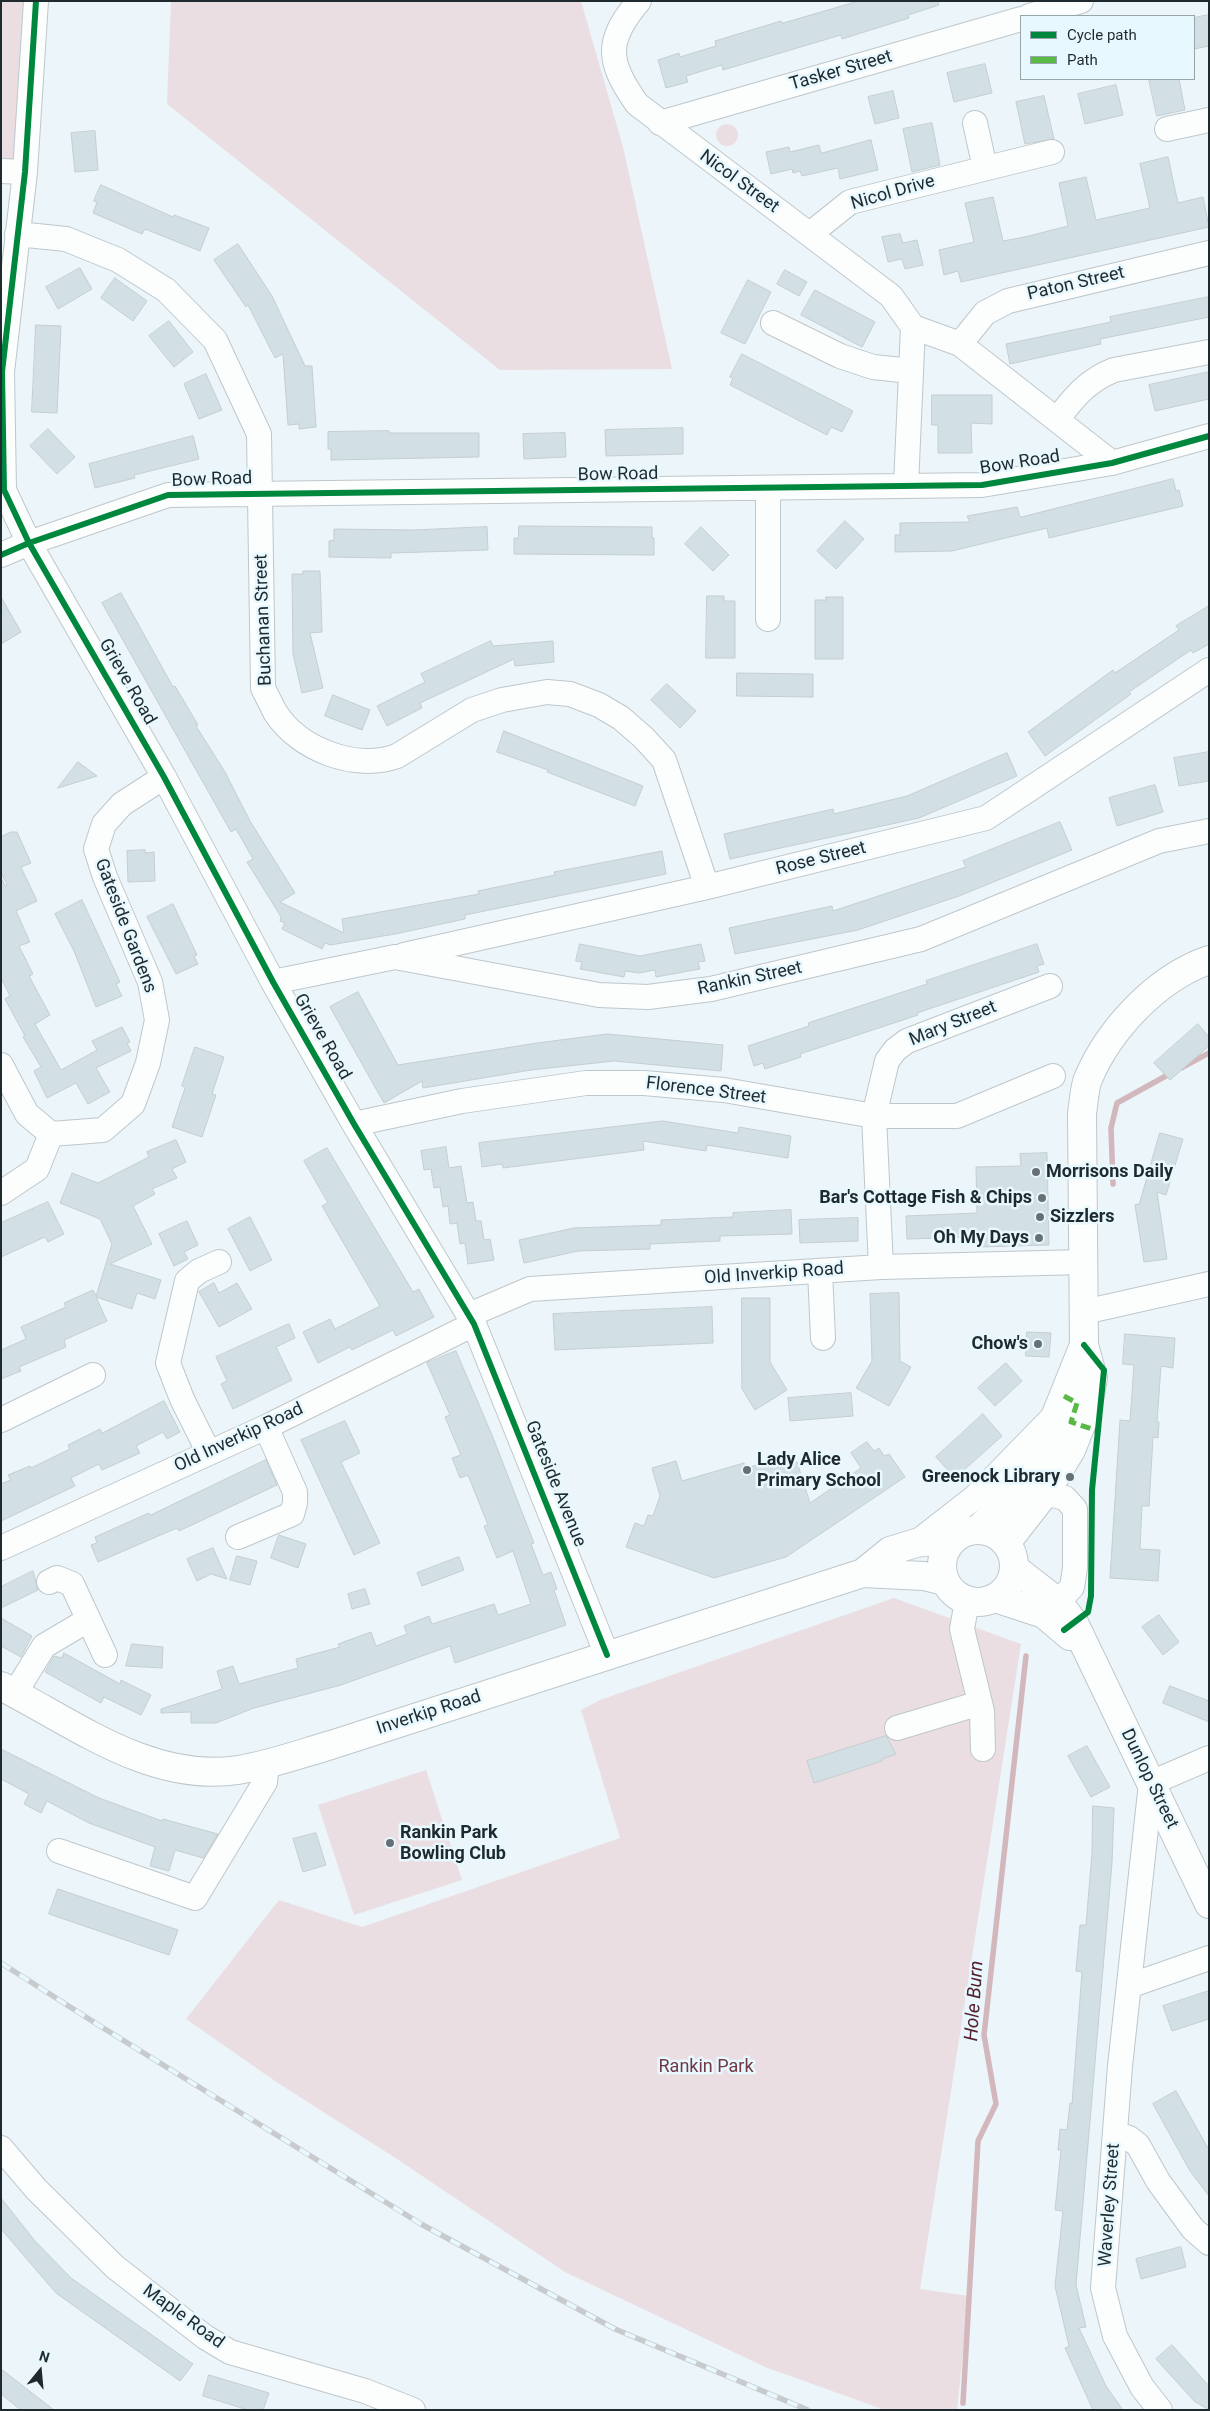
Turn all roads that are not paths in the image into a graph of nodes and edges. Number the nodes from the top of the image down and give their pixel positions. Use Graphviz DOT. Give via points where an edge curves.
graph roads {
  1 [pos="36,1"];
  2 [pos="1081,1"];
  3 [pos="634,7"];
  4 [pos="1032,15"];
  5 [pos="1020,18"];
  6 [pos="1209,120"];
  7 [pos="660,123"];
  8 [pos="975,123"];
  9 [pos="1167,129"];
  10 [pos="1052,152"];
  11 [pos="984,168"];
  12 [pos="1,171"];
  13 [pos="25,172"];
  14 [pos="17,234"];
  15 [pos="810,234"];
  16 [pos="1209,253"];
  17 [pos="773,323"];
  18 [pos="913,327"];
  19 [pos="960,344"];
  20 [pos="1209,352"];
  21 [pos="911,372"];
  22 [pos="1057,420"];
  23 [pos="1209,436"];
  24 [pos="1112,463"];
  25 [pos="906,486"];
  26 [pos="768,489"];
  27 [pos="260,494"];
  28 [pos="29,543"];
  29 [pos="1,555"];
  30 [pos="768,619"];
  31 [pos="1209,670"];
  32 [pos="164,777"];
  33 [pos="1209,831"];
  34 [pos="707,887"];
  35 [pos="395,957"];
  36 [pos="1209,960"];
  37 [pos="273,982"];
  38 [pos="1050,986"];
  39 [pos="1,1065"];
  40 [pos="1053,1076"];
  41 [pos="874,1116"];
  42 [pos="354,1124"];
  43 [pos="51,1134"];
  44 [pos="1,1193"];
  45 [pos="219,1262"];
  46 [pos="1084,1262"];
  47 [pos="881,1267"];
  48 [pos="820,1271"];
  49 [pos="1209,1284"];
  50 [pos="1084,1312"];
  51 [pos="472,1320"];
  52 [pos="823,1338"];
  53 [pos="1084,1345"];
  54 [pos="93,1375"];
  55 [pos="1057,1413"];
  56 [pos="1,1420"];
  57 [pos="266,1427"];
  58 [pos="209,1453"];
  59 [pos="1045,1493"];
  60 [pos="966,1534"];
  61 [pos="238,1537"];
  62 [pos="916,1543"];
  63 [pos="1,1548"];
  64 [pos="1010,1556"];
  65 [pos="863,1573"];
  66 [pos="944,1581"];
  67 [pos="49,1582"];
  68 [pos="995,1598"];
  69 [pos="967,1601"];
  70 [pos="1058,1602"];
  71 [pos="88,1620"];
  72 [pos="104,1655"];
  73 [pos="607,1655"];
  74 [pos="1090,1655"];
  75 [pos="8,1690"];
  76 [pos="980,1703"];
  77 [pos="897,1728"];
  78 [pos="983,1749"];
  79 [pos="1209,1758"];
  80 [pos="267,1764"];
  81 [pos="1151,1783"];
  82 [pos="59,1851"];
  83 [pos="1209,1904"];
  84 [pos="1209,1958"];
  85 [pos="1129,1986"];
  86 [pos="1115,2133"];
  87 [pos="1,2148"];
  88 [pos="1209,2242"];
  89 [pos="361,2401"];
  90 [pos="412,2410"];
  91 [pos="1160,2410"];
  1 -- 13 [label="street, Grieve Road"];
  2 -- 4 [label="street"];
  3 -- 7 [label="street, Nicol Street" via="619,28 614,43 614,61 621,81 638,104"];
  5 -- 7 [label="street, Tasker Street"];
  6 -- 9 [label="street"];
  7 -- 15 [label="street, Nicol Street"];
  8 -- 11 [label="street"];
  10 -- 11 [label="street, Nicol Drive"];
  11 -- 15 [label="street, Nicol Drive" via="850,202"];
  12 -- 13 [label="street"];
  13 -- 14 [label="street, Grieve Road"];
  14 -- 27 [label="street, Buchanan Street" via="66,239 118,260 166,290 215,340 258,434"];
  14 -- 28 [label="street, Grieve Road" via="2,372 4,490"];
  15 -- 18 [label="street, Nicol Street" via="891,296"];
  16 -- 19 [label="street, Paton Street" via="1008,301 985,313"];
  17 -- 21 [label="street" via="840,356 873,367"];
  18 -- 19 [label="street"];
  18 -- 21 [label="street"];
  19 -- 22 [label="street"];
  20 -- 22 [label="street" via="1103,374 1084,387"];
  21 -- 25 [label="street"];
  22 -- 24 [label="street"];
  23 -- 24 [label="street, Bow Road"];
  24 -- 25 [label="street, Bow Road" via="982,486"];
  25 -- 26 [label="street, Bow Road"];
  26 -- 27 [label="street, Bow Road"];
  26 -- 30 [label="street"];
  27 -- 28 [label="street, Bow Road" via="168,495"];
  27 -- 34 [label="street, Buchanan Street" via="264,688 276,713 298,737 326,752 352,760 386,760 398,756 472,710 524,695 570,694 621,718 664,760"];
  28 -- 29 [label="street, Bow Road"];
  28 -- 32 [label="street, Grieve Road"];
  31 -- 34 [label="street, Rose Street" via="986,818"];
  32 -- 37 [label="street, Grieve Road"];
  32 -- 43 [label="street, Gateside Gardens" via="122,804 104,824 96,849 150,982 157,1020 148,1063 133,1104 103,1130"];
  33 -- 35 [label="street, Rankin Street" via="1159,841 921,939 711,989 648,997 599,996"];
  34 -- 35 [label="street, Rose Street"];
  35 -- 37 [label="street, Rankin Street"];
  36 -- 46 [label="main road" via="1170,981 1122,1022 1088,1080 1082,1113"];
  37 -- 42 [label="street, Grieve Road"];
  38 -- 41 [label="street, Mary Street" via="907,1041 887,1060"];
  39 -- 43 [label="street" via="27,1114"];
  40 -- 41 [label="street, Florence Street" via="957,1116"];
  41 -- 42 [label="street, Florence Street" via="724,1090 586,1082 462,1101"];
  41 -- 47 [label="street, Mary Street"];
  42 -- 51 [label="street, Grieve Road"];
  43 -- 44 [label="street" via="37,1169"];
  45 -- 58 [label="street" via="199,1271 188,1281 168,1363"];
  46 -- 47 [label="street, Old Inverkip Road"];
  46 -- 50 [label="main road"];
  47 -- 48 [label="street, Old Inverkip Road"];
  48 -- 51 [label="street, Old Inverkip Road" via="530,1289"];
  48 -- 52 [label="street"];
  49 -- 50 [label="street"];
  50 -- 53 [label="main road"];
  51 -- 57 [label="street, Old Inverkip Road"];
  51 -- 73 [label="street, Gateside Avenue"];
  53 -- 55 [label="main road"];
  53 -- 59 [label="main road" via="1093,1378 1086,1410 1071,1450"];
  54 -- 56 [label="street"];
  55 -- 60 [label="main road" via="1043,1447 1025,1476"];
  55 -- 62 [label="street" via="974,1497"];
  57 -- 58 [label="street, Old Inverkip Road"];
  57 -- 61 [label="street" via="295,1492 295,1503 292,1514"];
  58 -- 63 [label="street, Old Inverkip Road"];
  59 -- 64 [label="main road"];
  59 -- 70 [label="street" via="1066,1498 1075,1509 1072,1587"];
  60 -- 62 [label="main road, Inverkip Road"];
  60 -- 64 [label="main road" via="994,1534"];
  60 -- 66 [label="main road" via="944,1554"];
  62 -- 65 [label="main road, Inverkip Road" via="890,1551"];
  64 -- 68 [label="main road" via="1012,1580"];
  64 -- 70 [label="main road, Dunlop Street"];
  65 -- 66 [label="main road, Inverkip Road" via="917,1575"];
  65 -- 73 [label="main road, Inverkip Road"];
  66 -- 69 [label="main road" via="950,1590"];
  67 -- 71 [label="street" via="57,1578 72,1584"];
  68 -- 69 [label="main road" via="976,1603"];
  68 -- 74 [label="main road, Dunlop Street" via="1044,1614"];
  69 -- 76 [label="street" via="962,1628"];
  70 -- 74 [label="main road, Dunlop Street" via="1074,1623"];
  71 -- 72 [label="street"];
  71 -- 75 [label="street" via="44,1646"];
  73 -- 80 [label="main road, Inverkip Road"];
  74 -- 81 [label="main road, Dunlop Street"];
  75 -- 80 [label="main road, Inverkip Road" via="118,1749 163,1765 199,1771 236,1770"];
  76 -- 77 [label="street"];
  76 -- 78 [label="street"];
  79 -- 81 [label="street"];
  80 -- 82 [label="street" via="265,1782 195,1898"];
  81 -- 83 [label="main road, Dunlop Street"];
  81 -- 85 [label="street, Waverley Street"];
  84 -- 85 [label="street"];
  85 -- 86 [label="street, Waverley Street"];
  86 -- 88 [label="street" via="1138,2145 1158,2181 1193,2229"];
  86 -- 91 [label="street, Waverley Street" via="1103,2288 1115,2336 1142,2387"];
  87 -- 89 [label="street, Maple Road" via="36,2188 115,2266 205,2337 230,2352"];
  89 -- 90 [label="street, Maple Road"];
}
